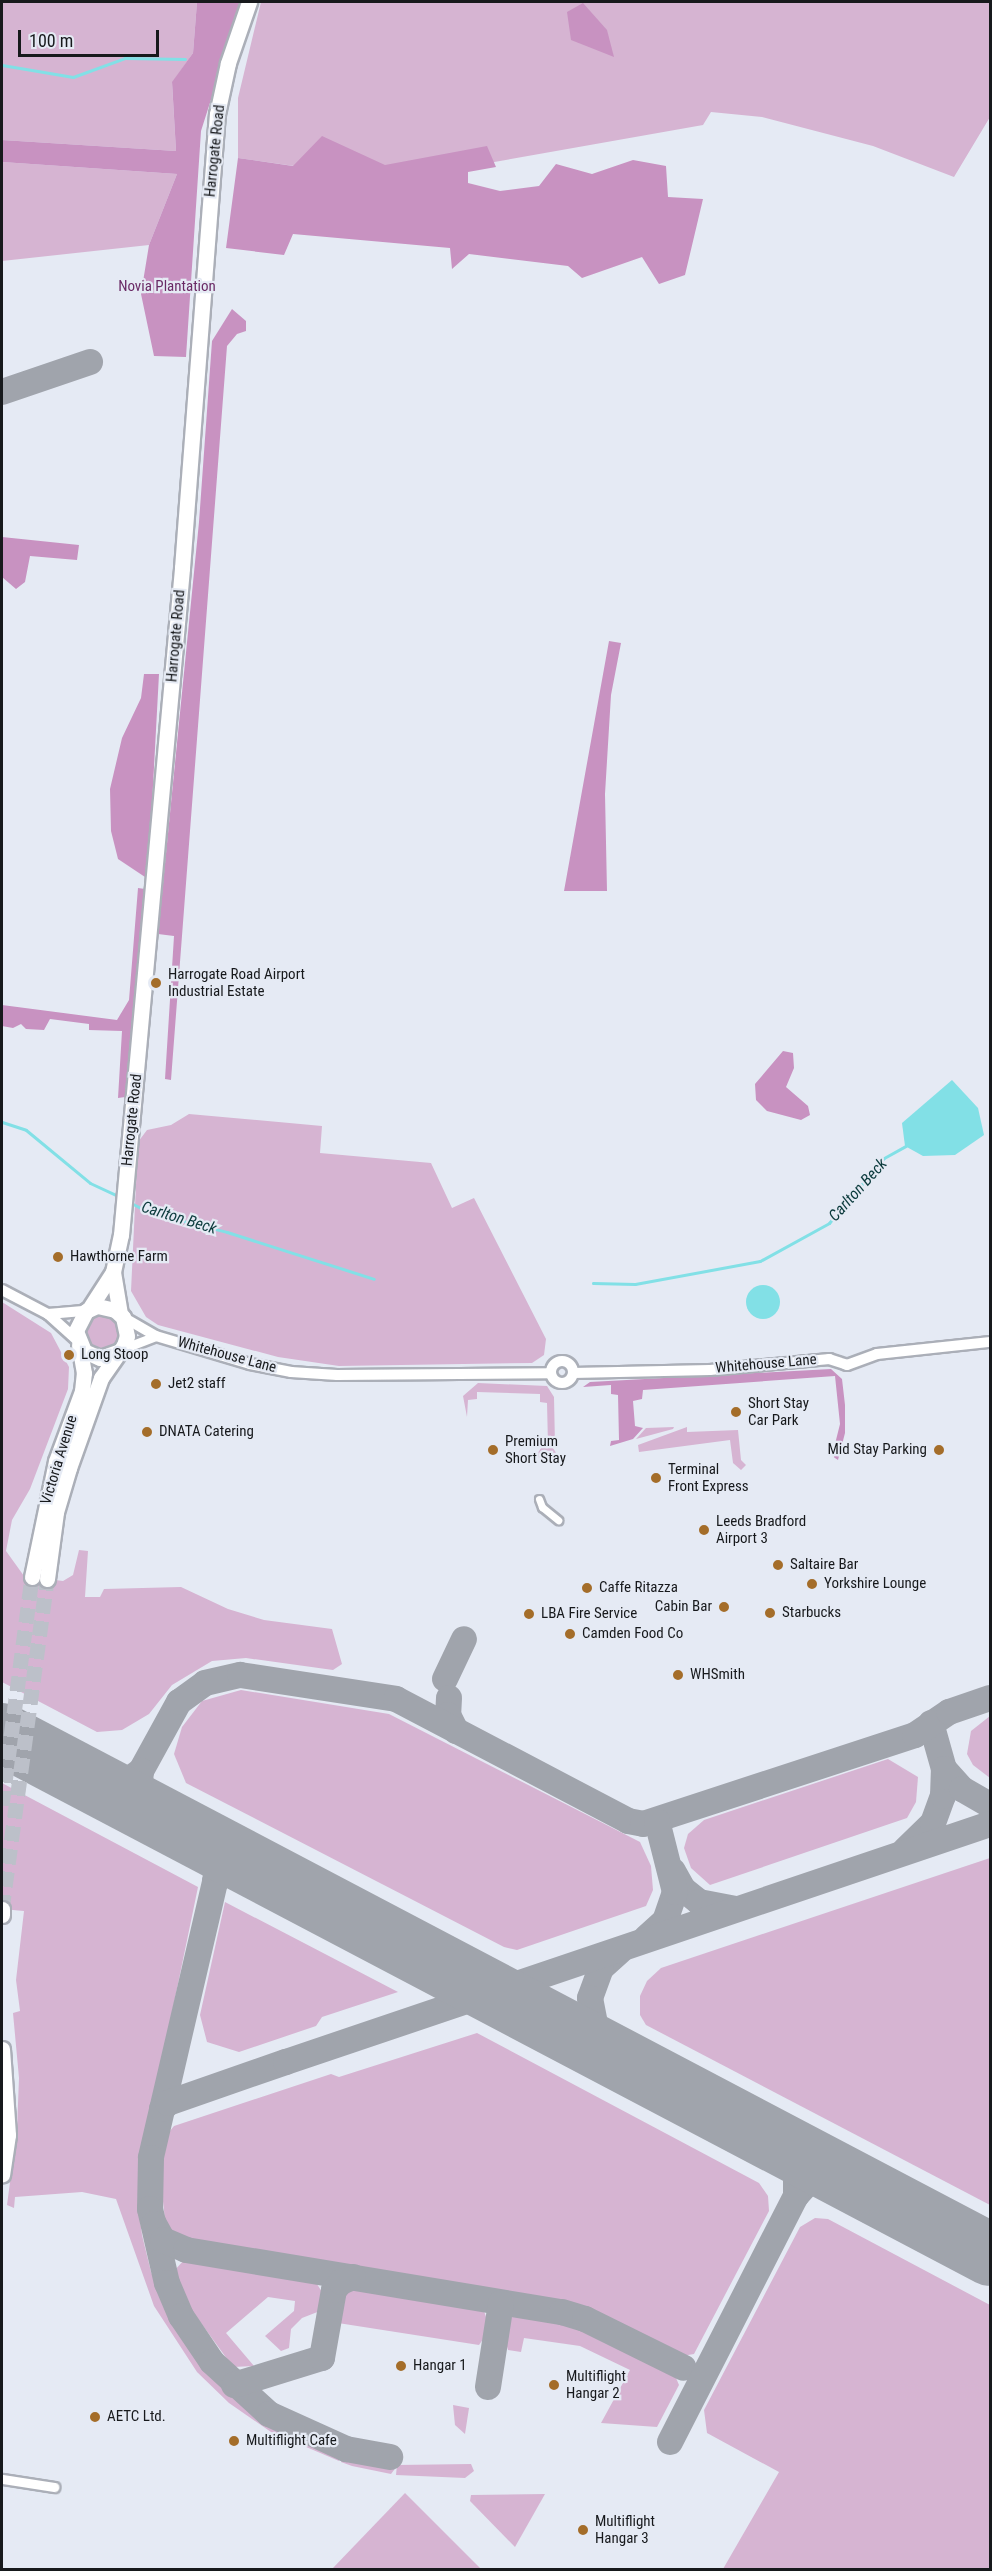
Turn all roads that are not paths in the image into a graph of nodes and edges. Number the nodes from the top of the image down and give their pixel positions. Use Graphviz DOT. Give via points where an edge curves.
graph roads {
  1 [pos="249,2"];
  2 [pos="113,1272"];
  3 [pos="2,1290"];
  4 [pos="87,1310"];
  5 [pos="48,1314"];
  6 [pos="122,1315"];
  7 [pos="156,1336"];
  8 [pos="990,1342"];
  9 [pos="78,1343"];
  10 [pos="119,1351"];
  11 [pos="573,1372"];
  12 [pos="551,1373"];
  13 [pos="63,1463"];
  14 [pos="539,1499"];
  15 [pos="558,1520"];
  16 [pos="40,1578"];
  17 [pos="2,2049"];
  18 [pos="2,2174"];
  19 [pos="2,2479"];
  20 [pos="54,2487"];
  1 -- 2 [label="highway, Harrogate Road" via="228,63 218,114 182,568 121,1234"];
  2 -- 4 [label="highway, Harrogate Road"];
  2 -- 6 [label="highway, Harrogate Road"];
  3 -- 5 [label="street"];
  4 -- 5 [label="street"];
  4 -- 6 [label="highway" via="106,1306"];
  4 -- 9 [label="highway" via="78,1322"];
  5 -- 9 [label="street"];
  6 -- 7 [label="street, Whitehouse Lane"];
  6 -- 10 [label="highway" via="127,1336"];
  7 -- 10 [label="street"];
  7 -- 12 [label="street, Whitehouse Lane" via="291,1372"];
  8 -- 11 [label="street, Whitehouse Lane" via="877,1354 847,1365 829,1359 710,1370"];
  9 -- 10 [label="highway" via="100,1358"];
  9 -- 13 [label="highway, Victoria Avenue" via="84,1373 82,1391"];
  10 -- 13 [label="highway, Victoria Avenue" via="101,1378"];
  11 -- 12 [label="street" via="570,1380 560,1383"];
  11 -- 12 [label="street" via="569,1363 562,1361 554,1364"];
  13 -- 16 [label="highway, Victoria Avenue"];
  14 -- 15 [label="street" via="542,1507"];
  17 -- 18 [label="highway" via="8,2135"];
  19 -- 20 [label="street"];
}
